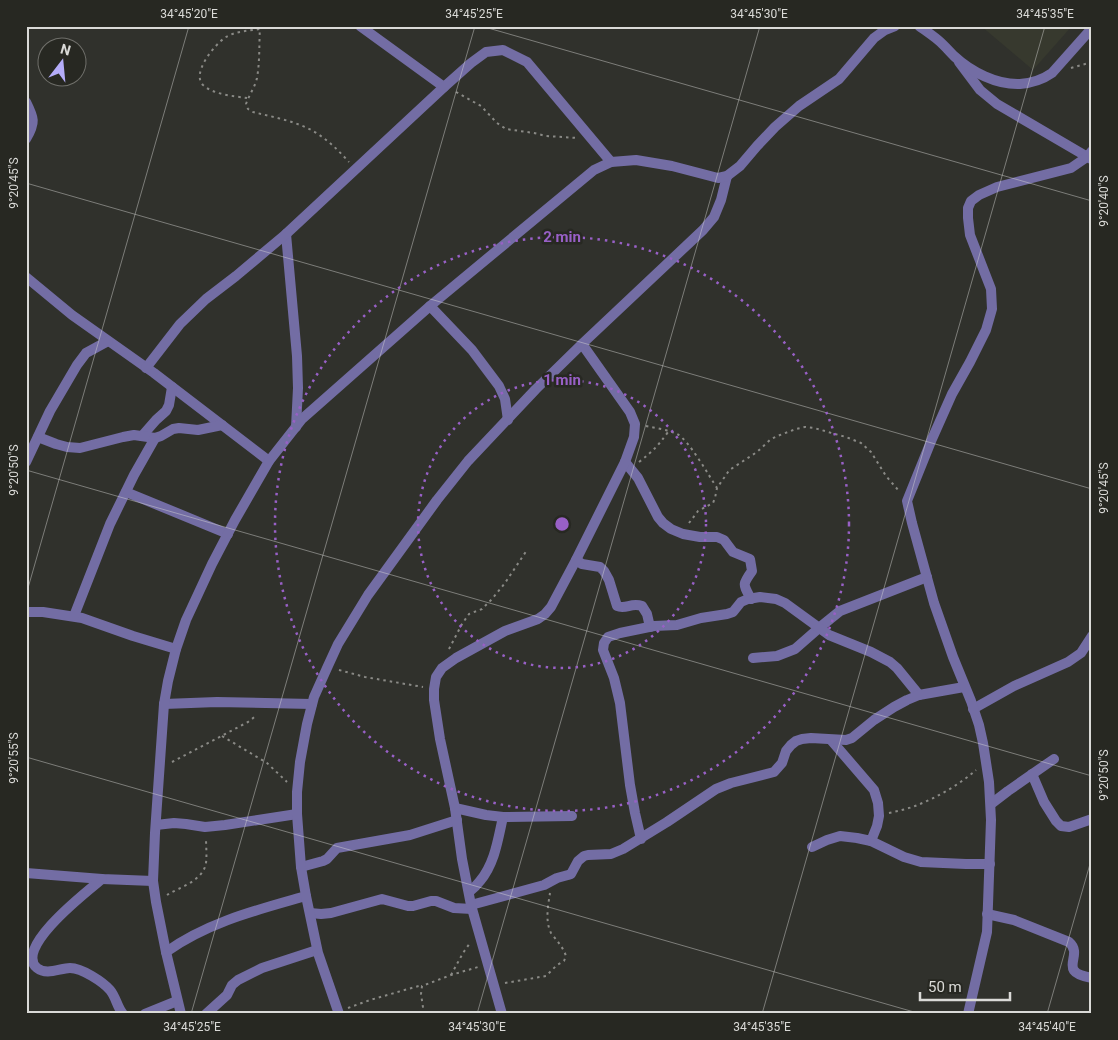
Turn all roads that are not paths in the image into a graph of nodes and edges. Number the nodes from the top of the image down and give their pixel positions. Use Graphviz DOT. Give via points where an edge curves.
graph roads {
  1 [pos="360,26"];
  2 [pos="895,26"];
  3 [pos="919,26"];
  4 [pos="1092,28"];
  5 [pos="956,58"];
  6 [pos="444,87"];
  7 [pos="26,102"];
  8 [pos="26,139"];
  9 [pos="1090,156"];
  10 [pos="611,162"];
  11 [pos="727,176"];
  12 [pos="286,234"];
  13 [pos="26,277"];
  14 [pos="430,306"];
  15 [pos="108,341"];
  16 [pos="582,344"];
  17 [pos="146,368"];
  18 [pos="172,387"];
  19 [pos="508,420"];
  20 [pos="222,425"];
  21 [pos="296,427"];
  22 [pos="142,436"];
  23 [pos="38,437"];
  24 [pos="155,438"];
  25 [pos="269,461"];
  26 [pos="26,462"];
  27 [pos="628,465"];
  28 [pos="126,492"];
  29 [pos="228,534"];
  30 [pos="576,560"];
  31 [pos="927,577"];
  32 [pos="751,599"];
  33 [pos="26,612"];
  34 [pos="74,616"];
  35 [pos="650,627"];
  36 [pos="819,628"];
  37 [pos="1092,636"];
  38 [pos="176,649"];
  39 [pos="754,658"];
  40 [pos="964,687"];
  41 [pos="919,695"];
  42 [pos="164,704"];
  43 [pos="312,704"];
  44 [pos="973,709"];
  45 [pos="831,740"];
  46 [pos="1054,759"];
  47 [pos="1032,774"];
  48 [pos="991,804"];
  49 [pos="455,808"];
  50 [pos="298,814"];
  51 [pos="572,816"];
  52 [pos="503,817"];
  53 [pos="1092,819"];
  54 [pos="457,820"];
  55 [pos="156,825"];
  56 [pos="641,839"];
  57 [pos="871,841"];
  58 [pos="812,847"];
  59 [pos="990,864"];
  60 [pos="302,866"];
  61 [pos="26,873"];
  62 [pos="102,879"];
  63 [pos="153,881"];
  64 [pos="469,892"];
  65 [pos="306,896"];
  66 [pos="472,907"];
  67 [pos="310,913"];
  68 [pos="987,914"];
  69 [pos="317,950"];
  70 [pos="166,952"];
  71 [pos="1092,978"];
  72 [pos="177,1001"];
  73 [pos="339,1012"];
  74 [pos="123,1014"];
  75 [pos="145,1014"];
  76 [pos="181,1014"];
  77 [pos="206,1014"];
  78 [pos="502,1014"];
  79 [pos="968,1014"];
  1 -- 6 [label="street"];
  2 -- 11 [label="street" via="874,38 839,79 799,106"];
  3 -- 5 [label="street"];
  4 -- 5 [label="street" via="1052,73 1032,83 1011,84 992,80"];
  5 -- 9 [label="street" via="980,90 997,104"];
  6 -- 10 [label="street" via="486,52 503,50 527,62"];
  6 -- 12 [label="street"];
  7 -- 8 [label="street" via="34,121"];
  9 -- 31 [label="street" via="1071,168 997,187 979,195 968,208 970,235 991,289 992,309 986,330 952,394 907,501"];
  10 -- 11 [label="street" via="636,160 718,178"];
  10 -- 14 [label="street" via="594,170"];
  11 -- 16 [label="street" via="714,217 703,230"];
  12 -- 17 [label="street" via="180,324"];
  12 -- 21 [label="street" via="297,356"];
  13 -- 15 [label="street"];
  14 -- 19 [label="street" via="472,350 499,386"];
  14 -- 21 [label="street"];
  15 -- 17 [label="street"];
  15 -- 23 [label="street" via="86,353"];
  16 -- 19 [label="street"];
  16 -- 27 [label="street" via="635,424"];
  17 -- 18 [label="street"];
  18 -- 20 [label="street"];
  18 -- 22 [label="street" via="166,411"];
  19 -- 43 [label="street" via="468,461 392,560 338,644"];
  20 -- 24 [label="street" via="198,430 173,429"];
  20 -- 25 [label="street"];
  21 -- 25 [label="street"];
  22 -- 23 [label="street" via="123,437 80,448"];
  22 -- 24 [label="street"];
  23 -- 26 [label="street"];
  24 -- 28 [label="street"];
  25 -- 29 [label="street"];
  27 -- 30 [label="street"];
  27 -- 32 [label="street" via="663,523 683,534 717,537 724,540 733,552 750,559 752,571 744,585"];
  28 -- 29 [label="street"];
  28 -- 34 [label="street" via="106,533"];
  29 -- 38 [label="street" via="186,620"];
  30 -- 35 [label="street" via="600,567 609,580 617,606 642,606"];
  30 -- 49 [label="street" via="545,614 456,658 436,677 434,700"];
  31 -- 36 [label="street" via="840,611"];
  31 -- 40 [label="street"];
  32 -- 35 [label="street" via="741,602 727,614 677,625"];
  32 -- 36 [label="street" via="776,598"];
  33 -- 34 [label="street"];
  34 -- 38 [label="street"];
  35 -- 56 [label="street" via="608,637 604,643 620,703 630,785"];
  36 -- 39 [label="street" via="786,653"];
  36 -- 41 [label="street" via="834,638 890,662"];
  37 -- 44 [label="street" via="1081,653 1068,662"];
  38 -- 42 [label="street"];
  40 -- 41 [label="street"];
  40 -- 44 [label="street"];
  41 -- 45 [label="street" via="894,707 852,738"];
  42 -- 43 [label="street"];
  42 -- 55 [label="street"];
  43 -- 50 [label="street" via="300,762"];
  44 -- 48 [label="street" via="984,743"];
  45 -- 56 [label="street" via="811,738 796,741 774,772 716,789"];
  45 -- 57 [label="street" via="874,790 880,816"];
  46 -- 47 [label="street"];
  47 -- 48 [label="street"];
  47 -- 53 [label="street" via="1044,802 1061,826 1069,827"];
  48 -- 59 [label="street"];
  49 -- 52 [label="street"];
  49 -- 54 [label="street"];
  50 -- 55 [label="street" via="205,827"];
  50 -- 60 [label="street"];
  51 -- 52 [label="street"];
  52 -- 64 [label="street" via="492,860 481,880"];
  54 -- 60 [label="street" via="410,835 337,848 327,859"];
  54 -- 64 [label="street"];
  55 -- 63 [label="street"];
  56 -- 66 [label="street" via="610,854 584,856 571,874 544,885"];
  57 -- 58 [label="street" via="840,836"];
  57 -- 59 [label="street" via="921,862"];
  59 -- 68 [label="street"];
  60 -- 65 [label="street"];
  61 -- 62 [label="street"];
  62 -- 63 [label="street"];
  62 -- 74 [label="street" via="57,918 35,947 32,958 37,968 44,971 72,968 93,977 110,990"];
  63 -- 70 [label="street"];
  64 -- 66 [label="street"];
  65 -- 67 [label="street"];
  65 -- 70 [label="street" via="210,927"];
  66 -- 67 [label="street" via="454,908 436,901 408,906 382,899 331,913"];
  66 -- 78 [label="street"];
  67 -- 69 [label="street"];
  68 -- 71 [label="street" via="1014,920 1071,943 1074,949 1073,971"];
  68 -- 79 [label="street" via="987,932"];
  69 -- 73 [label="street"];
  69 -- 77 [label="street" via="262,968 238,980"];
  70 -- 72 [label="street"];
  72 -- 75 [label="street"];
  72 -- 76 [label="street"];
}
